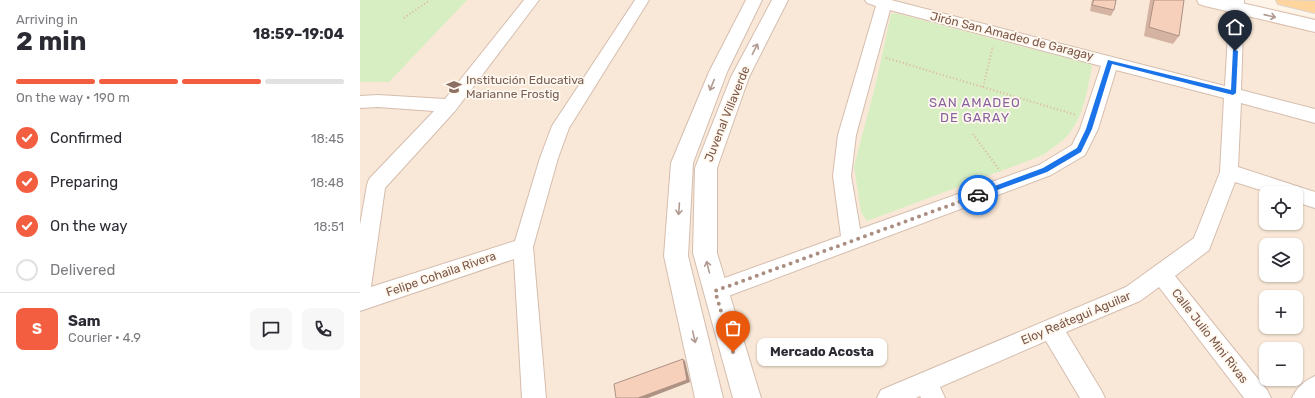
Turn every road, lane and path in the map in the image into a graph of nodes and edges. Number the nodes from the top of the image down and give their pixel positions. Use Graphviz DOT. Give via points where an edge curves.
graph roads {
  1 [pos="430,0"];
  2 [pos="532,0"];
  3 [pos="642,0"];
  4 [pos="754,0"];
  5 [pos="780,0"];
  6 [pos="1205,0"];
  7 [pos="1284,0"];
  8 [pos="878,2"];
  9 [pos="1237,4"];
  10 [pos="1315,7"];
  11 [pos="404,18"];
  12 [pos="1315,26"];
  13 [pos="995,39"];
  14 [pos="870,53"];
  15 [pos="1110,62"];
  16 [pos="983,87"];
  17 [pos="1233,93"];
  18 [pos="360,102"];
  19 [pos="449,106"];
  20 [pos="1315,116"];
  21 [pos="1092,119"];
  22 [pos="973,134"];
  23 [pos="1229,172"];
  24 [pos="1008,184"];
  25 [pos="1273,186"];
  26 [pos="368,187"];
  27 [pos="1303,196"];
  28 [pos="1315,200"];
  29 [pos="852,241"];
  30 [pos="523,247"];
  31 [pos="1161,274"];
  32 [pos="360,289"];
  33 [pos="715,291"];
  34 [pos="360,301"];
  35 [pos="1050,328"];
  36 [pos="1315,388"];
  37 [pos="930,390"];
  38 [pos="534,398"];
  39 [pos="709,398"];
  40 [pos="747,398"];
  41 [pos="889,398"];
  42 [pos="1093,398"];
  43 [pos="1259,398"];
  44 [pos="1304,398"];
  1 -- 11 [label="path"];
  2 -- 19 [label="street"];
  3 -- 30 [label="street" via="561,126"];
  4 -- 39 [label="street, Juvenal Villaverde, one-way" via="718,72 682,163 676,256"];
  33 -- 5 [label="street, Juvenal Villaverde, one-way" via="705,252 706,168 740,77"];
  6 -- 9 [label="street"];
  7 -- 10 [label="main road"];
  8 -- 14 [label="street"];
  8 -- 15 [label="street, Jirón San Amadeo de Garagay"];
  9 -- 12 [label="street, one-way"];
  9 -- 17 [label="street, Eloy Reátegui Aguilar"];
  13 -- 16 [label="path"];
  14 -- 16 [label="path"];
  14 -- 29 [label="street" via="847,135 842,176"];
  15 -- 17 [label="street, Jirón San Amadeo de Garagay"];
  15 -- 21 [label="street"];
  16 -- 21 [label="path"];
  17 -- 20 [label="street, Jirón San Amadeo de Garagay"];
  17 -- 23 [label="street, Eloy Reátegui Aguilar"];
  18 -- 19 [label="street"];
  19 -- 26 [label="street" via="418,140"];
  21 -- 24 [label="street" via="1079,150 1045,170"];
  22 -- 24 [label="path"];
  23 -- 25 [label="street"];
  23 -- 31 [label="street, Eloy Reátegui Aguilar" via="1202,244"];
  24 -- 29 [label="street"];
  26 -- 32 [label="street"];
  27 -- 28 [label="street"];
  29 -- 33 [label="street"];
  30 -- 34 [label="street, Felipe Cohaila Rivera"];
  30 -- 38 [label="street"];
  31 -- 35 [label="street, Eloy Reátegui Aguilar" via="1133,294"];
  31 -- 43 [label="street, Calle Julio Mini Rivas"];
  33 -- 40 [label="street, Juvenal Villaverde"];
  35 -- 37 [label="street, Eloy Reátegui Aguilar"];
  35 -- 42 [label="street"];
  36 -- 44 [label="street"];
  37 -- 41 [label="street, Eloy Reátegui Aguilar"];
}
